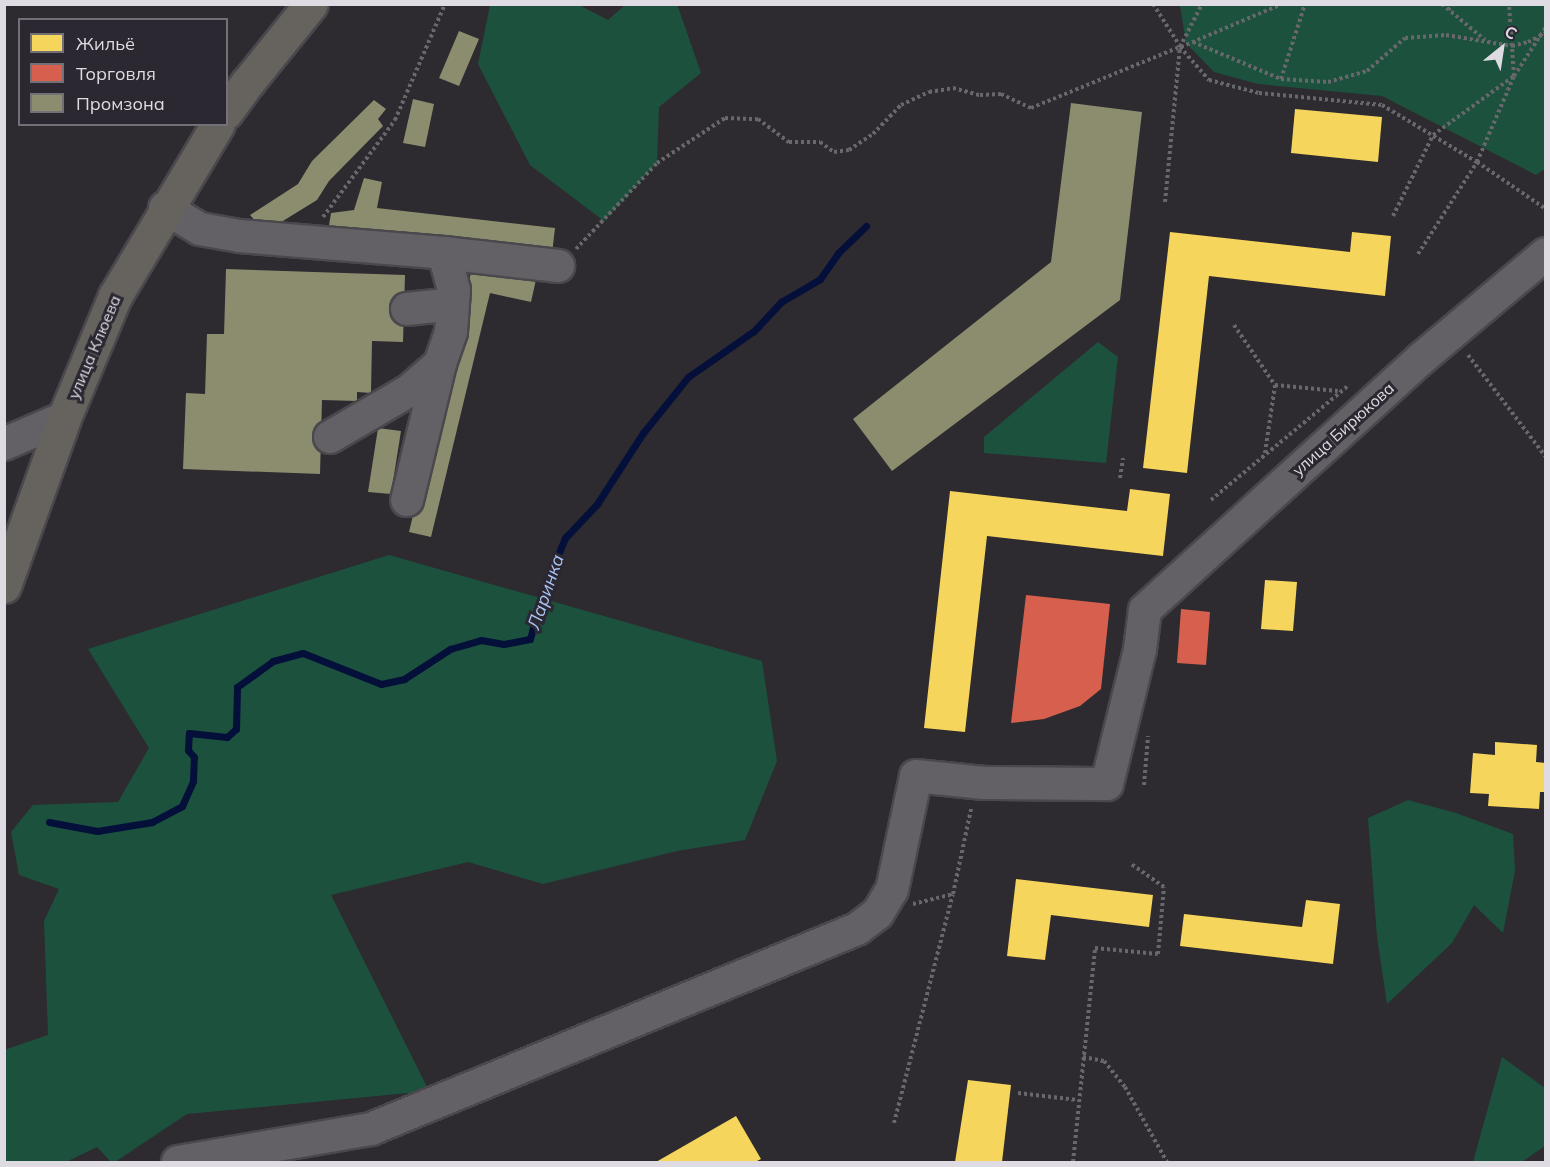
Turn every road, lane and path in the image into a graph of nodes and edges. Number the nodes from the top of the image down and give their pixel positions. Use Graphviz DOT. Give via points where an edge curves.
graph roads {
  1 [pos="311,4"];
  2 [pos="1152,4"];
  3 [pos="1202,4"];
  4 [pos="1282,4"];
  5 [pos="1305,4"];
  6 [pos="1442,4"];
  7 [pos="1453,4"];
  8 [pos="1509,4"];
  9 [pos="444,6"];
  10 [pos="1448,10"];
  11 [pos="1545,27"];
  12 [pos="1545,33"];
  13 [pos="1540,36"];
  14 [pos="1486,40"];
  15 [pos="1193,42"];
  16 [pos="1512,46"];
  17 [pos="1180,47"];
  18 [pos="1514,76"];
  19 [pos="1281,80"];
  20 [pos="228,109"];
  21 [pos="217,126"];
  22 [pos="1434,135"];
  23 [pos="1477,162"];
  24 [pos="1165,202"];
  25 [pos="165,208"];
  26 [pos="1545,209"];
  27 [pos="1393,216"];
  28 [pos="304,241"];
  29 [pos="444,253"];
  30 [pos="1418,254"];
  31 [pos="1545,254"];
  32 [pos="558,266"];
  33 [pos="453,304"];
  34 [pos="407,309"];
  35 [pos="1234,325"];
  36 [pos="1451,333"];
  37 [pos="440,364"];
  38 [pos="1275,385"];
  39 [pos="1338,392"];
  40 [pos="64,418"];
  41 [pos="330,436"];
  42 [pos="4,444"];
  43 [pos="1265,453"];
  44 [pos="1545,457"];
  45 [pos="1123,458"];
  46 [pos="1120,478"];
  47 [pos="407,500"];
  48 [pos="4,586"];
  49 [pos="1148,744"];
  50 [pos="977,782"];
  51 [pos="1144,785"];
  52 [pos="1130,862"];
  53 [pos="1083,1057"];
  54 [pos="1018,1093"];
  55 [pos="1078,1101"];
  56 [pos="894,1123"];
  57 [pos="178,1162"];
  58 [pos="1073,1162"];
  59 [pos="1167,1162"];
  1 -- 20 [label="main road"];
  2 -- 17 [label="path"];
  3 -- 17 [label="path"];
  4 -- 15 [label="path"];
  5 -- 19 [label="path"];
  6 -- 10 [label="path"];
  7 -- 10 [label="path"];
  8 -- 16 [label="path"];
  9 -- 28 [label="path" via="395,120"];
  10 -- 14 [label="path"];
  11 -- 13 [label="path"];
  12 -- 13 [label="path"];
  13 -- 16 [label="path"];
  13 -- 18 [label="path"];
  14 -- 16 [label="path"];
  14 -- 19 [label="path" via="1446,35 1405,38 1366,71 1328,82"];
  15 -- 17 [label="path"];
  15 -- 19 [label="path"];
  16 -- 18 [label="path"];
  17 -- 22 [label="path" via="1209,80 1259,93 1382,105"];
  17 -- 24 [label="path"];
  17 -- 32 [label="path" via="1031,108 1001,94 980,95 953,88 929,92 901,105 873,134 849,150 834,152 820,142 789,142 758,119 725,118 657,163"];
  18 -- 22 [label="path"];
  18 -- 23 [label="path"];
  21 -- 25 [label="main road, улица Клюева"];
  22 -- 23 [label="path"];
  22 -- 27 [label="path"];
  23 -- 26 [label="path"];
  23 -- 30 [label="path"];
  25 -- 28 [label="street" via="200,230"];
  25 -- 40 [label="main road, улица Клюева" via="115,296"];
  28 -- 29 [label="street"];
  29 -- 32 [label="street"];
  29 -- 33 [label="street" via="454,290"];
  31 -- 36 [label="street, улица Бирюкова"];
  33 -- 34 [label="street"];
  33 -- 37 [label="street" via="451,332"];
  35 -- 38 [label="path"];
  36 -- 44 [label="path"];
  36 -- 50 [label="street, улица Бирюкова" via="1145,610 1140,650 1107,784"];
  37 -- 41 [label="street" via="410,390"];
  37 -- 47 [label="street"];
  38 -- 39 [label="path"];
  38 -- 43 [label="path"];
  40 -- 42 [label="street"];
  40 -- 48 [label="main road, улица Клюева"];
  45 -- 46 [label="path"];
  49 -- 51 [label="path"];
  50 -- 56 [label="path" via="953,894"];
  50 -- 57 [label="street" via="916,776 892,890 878,913 857,929 371,1130"];
  52 -- 53 [label="path" via="1164,887 1158,954 1095,948"];
  53 -- 55 [label="path"];
  53 -- 59 [label="path" via="1104,1061 1125,1087"];
  54 -- 55 [label="path"];
  55 -- 58 [label="path"];
}
